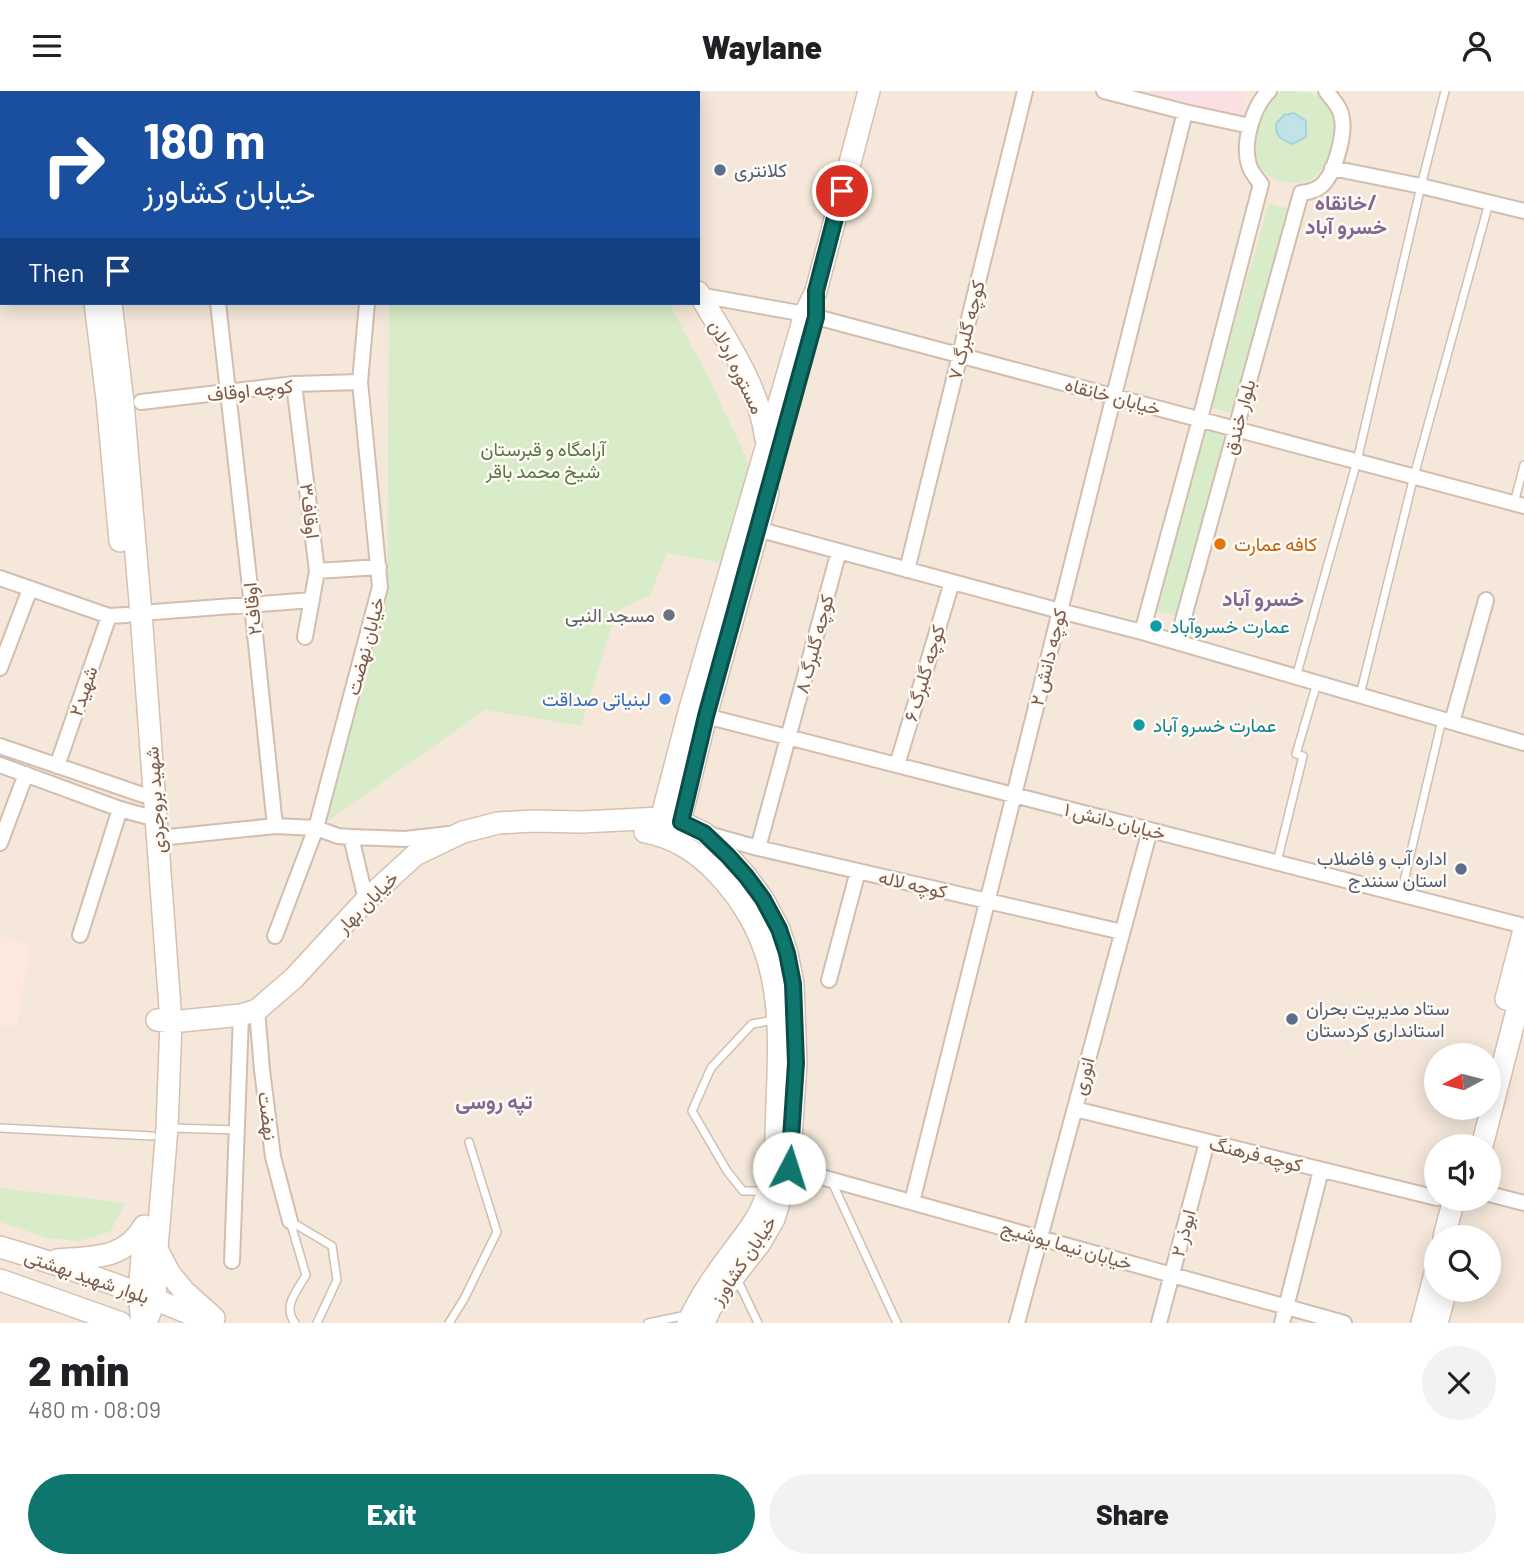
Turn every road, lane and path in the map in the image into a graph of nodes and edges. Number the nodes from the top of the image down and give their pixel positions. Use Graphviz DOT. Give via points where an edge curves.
graph roads {
  1 [pos="866,91"];
  2 [pos="1025,91"];
  3 [pos="1104,91"];
  4 [pos="1269,91"];
  5 [pos="1326,91"];
  6 [pos="1444,91"];
  7 [pos="1185,112"];
  8 [pos="1250,126"];
  9 [pos="1332,168"];
  10 [pos="1421,186"];
  11 [pos="1489,202"];
  12 [pos="1524,211"];
  13 [pos="700,293"];
  14 [pos="700,295"];
  15 [pos="95,305"];
  16 [pos="111,305"];
  17 [pos="218,305"];
  18 [pos="367,305"];
  19 [pos="808,315"];
  20 [pos="960,355"];
  21 [pos="360,382"];
  22 [pos="294,384"];
  23 [pos="228,392"];
  24 [pos="1114,396"];
  25 [pos="141,401"];
  26 [pos="764,419"];
  27 [pos="1200,419"];
  28 [pos="1236,429"];
  29 [pos="767,445"];
  30 [pos="1357,461"];
  31 [pos="1524,465"];
  32 [pos="1414,477"];
  33 [pos="1519,504"];
  34 [pos="757,529"];
  35 [pos="839,551"];
  36 [pos="379,568"];
  37 [pos="907,570"];
  38 [pos="317,571"];
  39 [pos="0,578"];
  40 [pos="952,582"];
  41 [pos="30,589"];
  42 [pos="312,600"];
  43 [pos="1486,600"];
  44 [pos="252,605"];
  45 [pos="1060,611"];
  46 [pos="126,615"];
  47 [pos="1142,632"];
  48 [pos="305,637"];
  49 [pos="1177,642"];
  50 [pos="0,668"];
  51 [pos="1296,677"];
  52 [pos="1317,683"];
  53 [pos="1360,695"];
  54 [pos="697,714"];
  55 [pos="1447,721"];
  56 [pos="789,737"];
  57 [pos="1524,743"];
  58 [pos="0,746"];
  59 [pos="0,765"];
  60 [pos="897,765"];
  61 [pos="57,766"];
  62 [pos="26,774"];
  63 [pos="1014,795"];
  64 [pos="144,806"];
  65 [pos="120,809"];
  66 [pos="275,825"];
  67 [pos="316,828"];
  68 [pos="668,829"];
  69 [pos="1150,830"];
  70 [pos="463,832"];
  71 [pos="704,833"];
  72 [pos="351,837"];
  73 [pos="159,838"];
  74 [pos="0,843"];
  75 [pos="758,848"];
  76 [pos="1277,862"];
  77 [pos="858,871"];
  78 [pos="1401,894"];
  79 [pos="366,900"];
  80 [pos="987,901"];
  81 [pos="1524,928"];
  82 [pos="1122,932"];
  83 [pos="80,935"];
  84 [pos="275,936"];
  85 [pos="829,980"];
  86 [pos="1524,982"];
  87 [pos="249,1013"];
  88 [pos="778,1020"];
  89 [pos="164,1021"];
  90 [pos="1495,1043"];
  91 [pos="1074,1109"];
  92 [pos="0,1128"];
  93 [pos="237,1130"];
  94 [pos="159,1132"];
  95 [pos="1485,1134"];
  96 [pos="469,1142"];
  97 [pos="1207,1142"];
  98 [pos="782,1167"];
  99 [pos="1321,1170"];
  100 [pos="831,1179"];
  101 [pos="768,1191"];
  102 [pos="1424,1193"];
  103 [pos="1501,1197"];
  104 [pos="912,1202"];
  105 [pos="1524,1203"];
  106 [pos="290,1221"];
  107 [pos="144,1226"];
  108 [pos="1040,1238"];
  109 [pos="0,1247"];
  110 [pos="157,1248"];
  111 [pos="48,1261"];
  112 [pos="232,1261"];
  113 [pos="735,1275"];
  114 [pos="1172,1275"];
  115 [pos="0,1280"];
  116 [pos="147,1296"];
  117 [pos="1428,1302"];
  118 [pos="1443,1302"];
  119 [pos="79,1307"];
  120 [pos="1286,1307"];
  121 [pos="694,1320"];
  122 [pos="894,1322"];
  123 [pos="98,1323"];
  124 [pos="121,1323"];
  125 [pos="144,1323"];
  126 [pos="212,1323"];
  127 [pos="221,1323"];
  128 [pos="295,1323"];
  129 [pos="317,1323"];
  130 [pos="449,1323"];
  131 [pos="648,1323"];
  132 [pos="758,1323"];
  133 [pos="1017,1323"];
  134 [pos="1159,1323"];
  135 [pos="1282,1323"];
  136 [pos="1344,1323"];
  137 [pos="1422,1323"];
  138 [pos="1437,1323"];
  1 -- 19 [label="street"];
  1 -- 19 [label="street"];
  2 -- 20 [label="street, کوچه گلبرگ ۷"];
  3 -- 7 [label="street"];
  4 -- 8 [label="street"];
  5 -- 9 [label="street" via="1342,120"];
  6 -- 10 [label="lane"];
  7 -- 8 [label="street"];
  7 -- 24 [label="street, کوچه دانش ۲"];
  8 -- 27 [label="street, بلوار خندق" via="1249,167 1261,184"];
  9 -- 10 [label="street"];
  9 -- 28 [label="street, بلوار خندق" via="1325,183 1301,193"];
  10 -- 11 [label="street"];
  10 -- 30 [label="lane"];
  11 -- 12 [label="street"];
  11 -- 32 [label="lane"];
  13 -- 19 [label="street, خیابان خانقاه"];
  14 -- 26 [label="street, مستوره اردلان" via="742,368"];
  15 -- 46 [label="street, شهید بروجردی"];
  16 -- 46 [label="street, شهید بروجردی" via="123,404"];
  17 -- 23 [label="street, اوقاف۲"];
  18 -- 21 [label="street, خیابان نهضت"];
  19 -- 20 [label="street, خیابان خانقاه"];
  19 -- 26 [label="street"];
  19 -- 29 [label="street"];
  19 -- 34 [label="street"];
  20 -- 24 [label="street, خیابان خانقاه"];
  20 -- 37 [label="street, کوچه گلبرگ ۷"];
  21 -- 22 [label="street, کوچه اوقاف"];
  21 -- 36 [label="street, خیابان نهضت"];
  22 -- 23 [label="street, کوچه اوقاف"];
  22 -- 38 [label="street, اوقاف۳"];
  23 -- 25 [label="street, کوچه اوقاف"];
  23 -- 44 [label="street, اوقاف۲"];
  24 -- 27 [label="street, خیابان خانقاه"];
  24 -- 45 [label="street, کوچه دانش ۲"];
  26 -- 29 [label="street, مستوره اردلان"];
  27 -- 28 [label="street, خیابان خانقاه"];
  27 -- 47 [label="street, بلوار خندق"];
  28 -- 30 [label="street, خیابان خانقاه"];
  28 -- 49 [label="street, بلوار خندق"];
  29 -- 54 [label="street"];
  30 -- 32 [label="street, خیابان خانقاه"];
  30 -- 51 [label="lane"];
  31 -- 33 [label="lane"];
  32 -- 33 [label="street, خیابان خانقاه"];
  32 -- 53 [label="lane"];
  34 -- 35 [label="street"];
  34 -- 54 [label="street"];
  35 -- 37 [label="street"];
  35 -- 56 [label="street, کوچه گلبرگ ۸"];
  36 -- 38 [label="street"];
  36 -- 67 [label="street, خیابان نهضت" via="380,587"];
  37 -- 40 [label="street"];
  38 -- 42 [label="street, اوقاف۳"];
  39 -- 41 [label="street"];
  40 -- 45 [label="street"];
  40 -- 60 [label="street, کوچه گلبرگ ۶"];
  41 -- 46 [label="street"];
  41 -- 50 [label="street"];
  42 -- 44 [label="street"];
  42 -- 48 [label="street, اوقاف۳"];
  43 -- 55 [label="street"];
  44 -- 46 [label="street"];
  44 -- 66 [label="street, اوقاف۲"];
  45 -- 47 [label="street"];
  45 -- 63 [label="street, کوچه دانش ۲"];
  46 -- 61 [label="street, شهید۲"];
  46 -- 64 [label="street, شهید بروجردی"];
  46 -- 73 [label="street, شهید بروجردی"];
  47 -- 49 [label="street"];
  49 -- 51 [label="street"];
  51 -- 52 [label="street"];
  52 -- 53 [label="street"];
  52 -- 76 [label="lane" via="1296,754 1303,756"];
  53 -- 55 [label="street"];
  54 -- 56 [label="street, خیابان دانش ۱"];
  54 -- 68 [label="street"];
  55 -- 57 [label="street"];
  55 -- 78 [label="lane"];
  56 -- 60 [label="street, خیابان دانش ۱"];
  56 -- 75 [label="street, کوچه گلبرگ ۸"];
  58 -- 61 [label="street"];
  59 -- 62 [label="street"];
  60 -- 63 [label="street, خیابان دانش ۱"];
  61 -- 64 [label="street"];
  62 -- 65 [label="street"];
  62 -- 74 [label="street"];
  63 -- 69 [label="street, خیابان دانش ۱"];
  63 -- 80 [label="street, کوچه دانش ۲"];
  64 -- 65 [label="street"];
  64 -- 89 [label="street, شهید بروجردی"];
  65 -- 83 [label="street"];
  66 -- 67 [label="street"];
  66 -- 73 [label="street"];
  67 -- 72 [label="street"];
  67 -- 84 [label="street, خیابان نهضت"];
  68 -- 70 [label="street, خیابان بهار" via="532,821"];
  68 -- 71 [label="street, خیابان کشاورز"];
  68 -- 88 [label="street, خیابان کشاورز" via="731,888 751,918 766,950"];
  69 -- 76 [label="street, خیابان دانش ۱"];
  69 -- 82 [label="street, انوری"];
  70 -- 72 [label="street" via="405,839"];
  70 -- 79 [label="street, خیابان بهار" via="415,855"];
  71 -- 75 [label="street, کوچه لاله"];
  71 -- 98 [label="street, خیابان کشاورز" via="763,899 787,953 796,1063"];
  72 -- 79 [label="street"];
  73 -- 89 [label="street, شهید بروجردی"];
  75 -- 77 [label="street, کوچه لاله"];
  76 -- 78 [label="street, خیابان دانش ۱"];
  77 -- 80 [label="street, کوچه لاله"];
  77 -- 85 [label="street"];
  78 -- 81 [label="street, خیابان دانش ۱"];
  79 -- 87 [label="street, خیابان بهار" via="294,978"];
  80 -- 82 [label="street, کوچه لاله"];
  80 -- 104 [label="street, کوچه دانش ۲"];
  81 -- 90 [label="street"];
  82 -- 91 [label="street, انوری"];
  86 -- 95 [label="street"];
  87 -- 89 [label="street"];
  87 -- 93 [label="street"];
  87 -- 106 [label="street, نهضت" via="273,1157"];
  88 -- 98 [label="street, خیابان کشاورز"];
  88 -- 101 [label="lane" via="752,1024 711,1068 692,1111 743,1191"];
  89 -- 94 [label="street, شهید بروجردی"];
  91 -- 97 [label="street, کوچه فرهنگ"];
  91 -- 108 [label="street, انوری"];
  92 -- 94 [label="lane, نهضت"];
  93 -- 94 [label="lane, نهضت"];
  93 -- 112 [label="street"];
  94 -- 107 [label="street, شهید بروجردی"];
  94 -- 110 [label="street, شهید بروجردی"];
  96 -- 130 [label="lane" via="497,1232"];
  97 -- 99 [label="street, کوچه فرهنگ"];
  97 -- 114 [label="street, ابوذر ۲"];
  98 -- 100 [label="street, خیابان نیما یوشیج"];
  98 -- 101 [label="street, خیابان کشاورز"];
  98 -- 113 [label="street, خیابان کشاورز" via="774,1219"];
  99 -- 102 [label="street, کوچه فرهنگ"];
  99 -- 120 [label="street"];
  100 -- 104 [label="street, خیابان نیما یوشیج"];
  100 -- 122 [label="lane"];
  101 -- 121 [label="street, خیابان کشاورز" via="757,1218 713,1279"];
  103 -- 105 [label="street"];
  104 -- 108 [label="street, خیابان نیما یوشیج"];
  106 -- 128 [label="lane" via="306,1275 289,1306"];
  106 -- 129 [label="lane" via="332,1246 337,1280"];
  107 -- 111 [label="street" via="137,1238 116,1252"];
  107 -- 116 [label="street, شهید بروجردی"];
  108 -- 114 [label="street, خیابان نیما یوشیج"];
  108 -- 133 [label="street, انوری"];
  109 -- 111 [label="street, بلوار شهید بهشتی"];
  110 -- 116 [label="street, شهید بروجردی"];
  110 -- 127 [label="street" via="184,1291"];
  111 -- 116 [label="street, بلوار شهید بهشتی"];
  113 -- 121 [label="street, خیابان کشاورز" via="710,1309"];
  113 -- 132 [label="lane"];
  114 -- 120 [label="street, خیابان نیما یوشیج"];
  114 -- 134 [label="street, ابوذر ۲"];
  115 -- 119 [label="street, بلوار شهید بهشتی"];
  116 -- 125 [label="street"];
  116 -- 126 [label="street, بلوار شهید بهشتی"];
  117 -- 137 [label="street"];
  118 -- 138 [label="street"];
  119 -- 123 [label="street"];
  119 -- 124 [label="street, بلوار شهید بهشتی"];
  120 -- 135 [label="street"];
  120 -- 136 [label="street, خیابان نیما یوشیج"];
  121 -- 131 [label="lane"];
}
